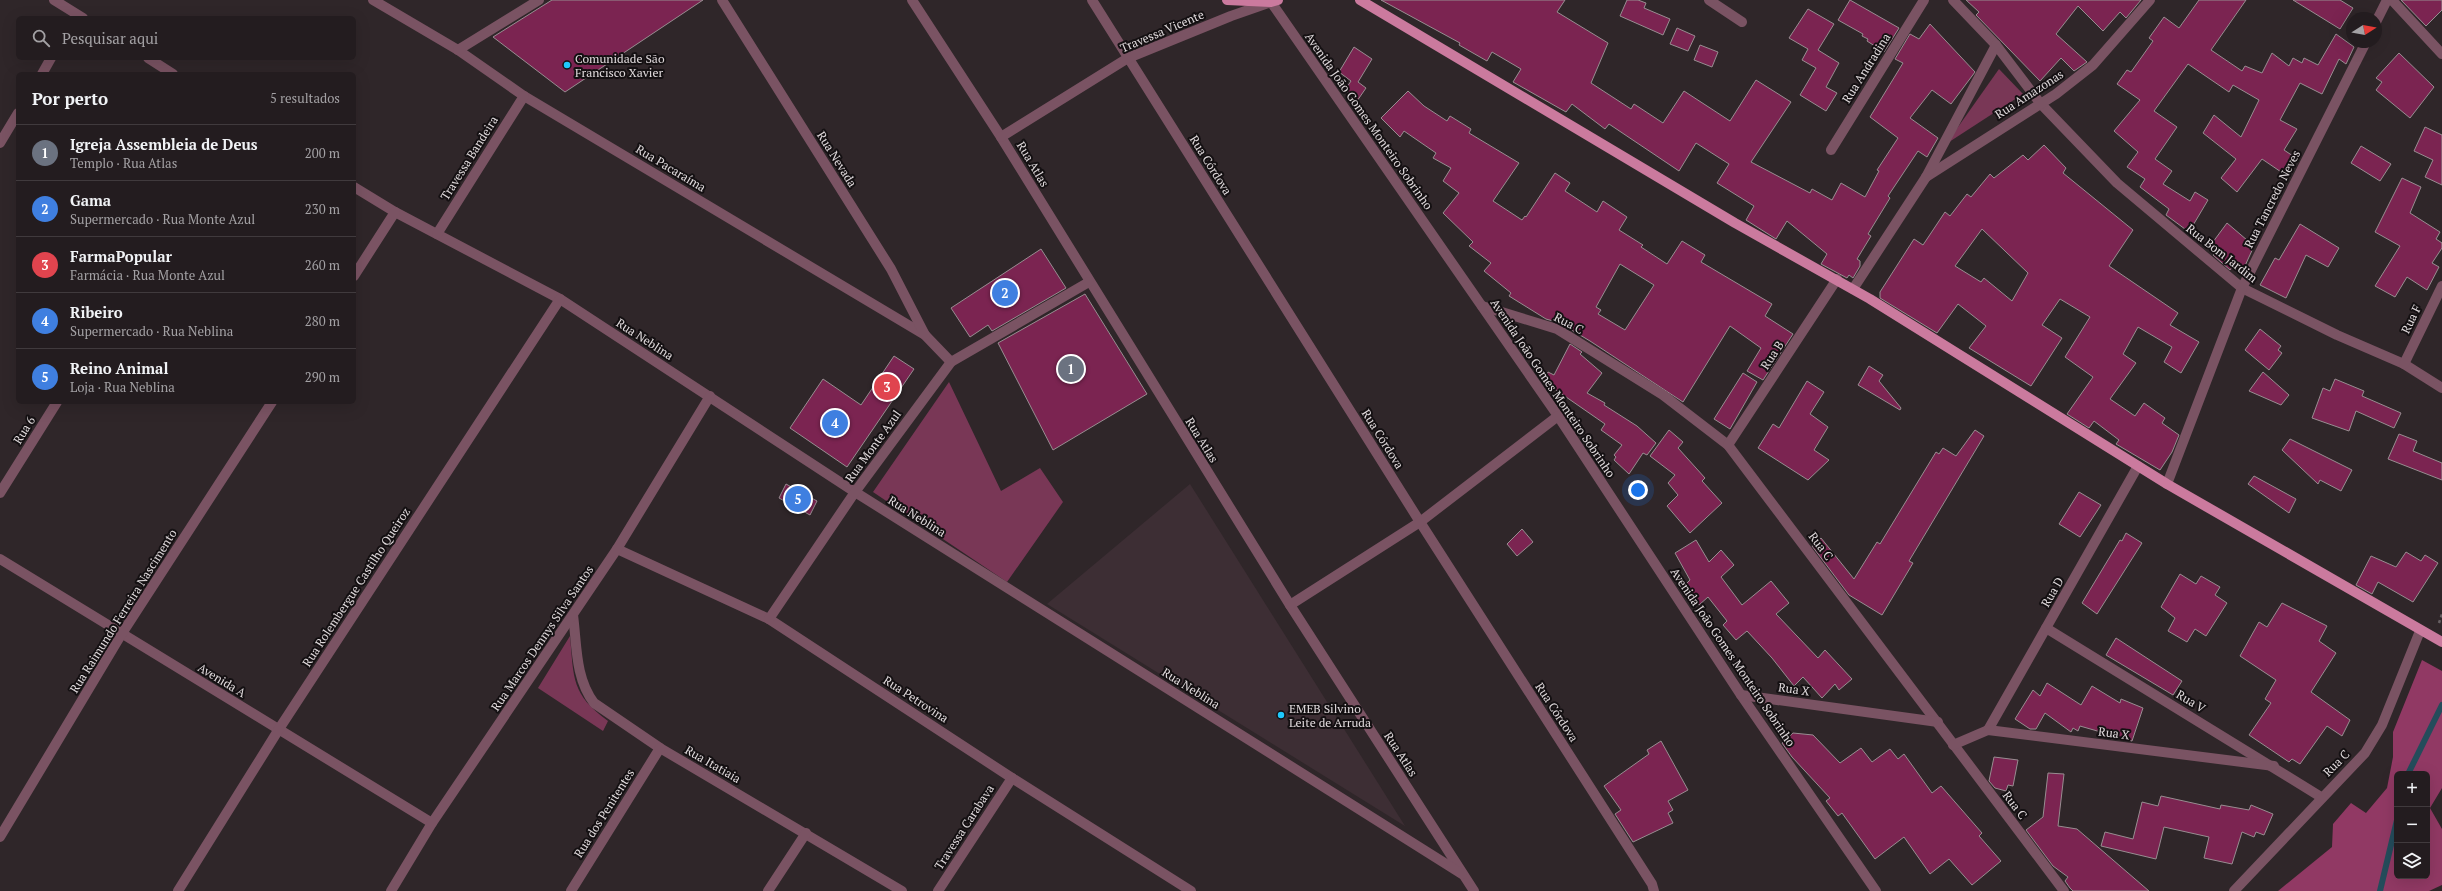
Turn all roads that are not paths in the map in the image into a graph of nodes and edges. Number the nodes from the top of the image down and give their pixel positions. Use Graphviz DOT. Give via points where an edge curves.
graph roads {
  1 [pos="54,0"];
  2 [pos="373,0"];
  3 [pos="539,0"];
  4 [pos="722,0"];
  5 [pos="912,0"];
  6 [pos="1092,0"];
  7 [pos="1227,0"];
  8 [pos="1360,0"];
  9 [pos="1709,0"];
  10 [pos="1924,0"];
  11 [pos="1953,0"];
  12 [pos="2150,0"];
  13 [pos="2387,0"];
  14 [pos="2392,0"];
  15 [pos="1274,1"];
  16 [pos="2381,12"];
  17 [pos="78,16"];
  18 [pos="1742,22"];
  19 [pos="1996,46"];
  20 [pos="2363,48"];
  21 [pos="458,50"];
  22 [pos="2442,54"];
  23 [pos="1128,58"];
  24 [pos="51,60"];
  25 [pos="151,60"];
  26 [pos="43,72"];
  27 [pos="170,72"];
  28 [pos="524,96"];
  29 [pos="2040,103"];
  30 [pos="16,116"];
  31 [pos="1001,137"];
  32 [pos="0,143"];
  33 [pos="1831,150"];
  34 [pos="1926,177"];
  35 [pos="356,188"];
  36 [pos="395,212"];
  37 [pos="437,234"];
  38 [pos="356,273"];
  39 [pos="1837,279"];
  40 [pos="1089,282"];
  41 [pos="2442,286"];
  42 [pos="2242,288"];
  43 [pos="1853,289"];
  44 [pos="560,299"];
  45 [pos="1482,306"];
  46 [pos="925,335"];
  47 [pos="951,362"];
  48 [pos="2404,364"];
  49 [pos="2442,388"];
  50 [pos="710,396"];
  51 [pos="56,404"];
  52 [pos="271,404"];
  53 [pos="1558,416"];
  54 [pos="1728,445"];
  55 [pos="2138,466"];
  56 [pos="2167,484"];
  57 [pos="855,492"];
  58 [pos="0,493"];
  59 [pos="1420,522"];
  60 [pos="617,548"];
  61 [pos="0,559"];
  62 [pos="1290,606"];
  63 [pos="573,615"];
  64 [pos="769,619"];
  65 [pos="2046,628"];
  66 [pos="2420,631"];
  67 [pos="121,635"];
  68 [pos="2442,642"];
  69 [pos="1741,695"];
  70 [pos="1938,722"];
  71 [pos="279,729"];
  72 [pos="1988,730"];
  73 [pos="1953,745"];
  74 [pos="660,748"];
  75 [pos="2274,766"];
  76 [pos="1012,778"];
  77 [pos="2321,797"];
  78 [pos="432,823"];
  79 [pos="806,833"];
  80 [pos="0,837"];
  81 [pos="1462,874"];
  82 [pos="178,891"];
  83 [pos="391,891"];
  84 [pos="571,891"];
  85 [pos="768,891"];
  86 [pos="902,891"];
  87 [pos="938,891"];
  88 [pos="1191,891"];
  89 [pos="1474,891"];
  90 [pos="1654,891"];
  91 [pos="1876,891"];
  92 [pos="2064,891"];
  93 [pos="2234,891"];
  1 -- 17 [label="street"];
  2 -- 21 [label="street, Rua Pacaraíma"];
  3 -- 21 [label="street"];
  4 -- 46 [label="street, Rua Nevada" via="891,269"];
  5 -- 31 [label="street, Rua Atlas"];
  6 -- 23 [label="street, Rua Córdova"];
  7 -- 15 [label="main road"];
  8 -- 39 [label="main road" via="1735,223"];
  9 -- 18 [label="street"];
  10 -- 33 [label="street, Rua Andradina"];
  11 -- 19 [label="street"];
  12 -- 29 [label="street, Rua Amazonas" via="2093,65 2056,94"];
  13 -- 16 [label="street"];
  14 -- 22 [label="street"];
  15 -- 23 [label="street, Travessa Vicente"];
  15 -- 45 [label="street, Avenida João Gomes Monteiro Sobrinho"];
  19 -- 29 [label="street, Rua Bom Jardim"];
  19 -- 34 [label="street, Rua Amazonas"];
  20 -- 42 [label="street, Rua Tancredo Neves"];
  21 -- 28 [label="street, Rua Pacaraíma"];
  23 -- 31 [label="street, Travessa Vicente"];
  23 -- 59 [label="street, Rua Córdova"];
  24 -- 26 [label="street"];
  25 -- 27 [label="street"];
  28 -- 37 [label="street, Travessa Bandeira"];
  28 -- 46 [label="street, Rua Pacaraíma"];
  29 -- 34 [label="street, Rua Amazonas"];
  29 -- 42 [label="street, Rua Bom Jardim" via="2118,182"];
  30 -- 32 [label="street"];
  31 -- 40 [label="street, Rua Atlas"];
  34 -- 43 [label="street, Rua Amazonas"];
  35 -- 36 [label="street, Rua Neblina"];
  36 -- 37 [label="street, Rua Neblina"];
  36 -- 38 [label="street"];
  37 -- 44 [label="street, Rua Neblina"];
  39 -- 43 [label="main road"];
  39 -- 54 [label="street, Rua B"];
  40 -- 47 [label="street, Rua Monte Azul"];
  40 -- 62 [label="street, Rua Atlas"];
  41 -- 48 [label="street, Rua F"];
  42 -- 48 [label="street, Rua Bom Jardim" via="2337,335"];
  42 -- 56 [label="street, Rua Tancredo Neves"];
  43 -- 55 [label="main road"];
  44 -- 50 [label="street, Rua Neblina"];
  44 -- 71 [label="street, Rua Rolembergue Castilho Queiroz"];
  45 -- 53 [label="street, Avenida João Gomes Monteiro Sobrinho"];
  45 -- 54 [label="street, Rua C" via="1557,329 1663,395"];
  46 -- 47 [label="street, Rua Pacaraíma"];
  47 -- 57 [label="street, Rua Monte Azul"];
  48 -- 49 [label="street, Rua Bom Jardim"];
  50 -- 57 [label="street, Rua Neblina"];
  50 -- 60 [label="street, Rua Marcos Dennys Silva Santos"];
  51 -- 58 [label="street, Rua 6"];
  52 -- 67 [label="street, Rua Raimundo Ferreira Nascimento"];
  53 -- 59 [label="street"];
  53 -- 69 [label="street, Avenida João Gomes Monteiro Sobrinho"];
  54 -- 70 [label="street, Rua C"];
  55 -- 56 [label="main road"];
  55 -- 65 [label="street, Rua D"];
  56 -- 66 [label="main road"];
  57 -- 64 [label="street, Rua Monte Azul"];
  57 -- 81 [label="street, Rua Neblina"];
  59 -- 62 [label="street"];
  59 -- 90 [label="street, Rua Córdova" via="1652,884"];
  60 -- 63 [label="street, Rua Marcos Dennys Silva Santos"];
  60 -- 64 [label="street, Rua Petrovina"];
  61 -- 67 [label="street, Avenida A"];
  62 -- 81 [label="street, Rua Atlas"];
  63 -- 74 [label="street, Rua Itatiaia" via="580,676 586,693 594,703"];
  63 -- 78 [label="street, Rua Marcos Dennys Silva Santos"];
  64 -- 76 [label="street, Rua Petrovina"];
  65 -- 72 [label="street, Rua D"];
  65 -- 75 [label="street, Rua V"];
  66 -- 68 [label="main road"];
  66 -- 77 [label="street, Rua C" via="2382,725 2365,753"];
  67 -- 71 [label="street, Avenida A"];
  67 -- 80 [label="street, Rua Raimundo Ferreira Nascimento"];
  69 -- 70 [label="street, Rua X"];
  69 -- 91 [label="street, Avenida João Gomes Monteiro Sobrinho"];
  70 -- 73 [label="street, Rua C"];
  71 -- 78 [label="street, Avenida A"];
  71 -- 82 [label="street, Rua Rolembergue Castilho Queiroz"];
  72 -- 73 [label="street"];
  72 -- 75 [label="street, Rua X"];
  73 -- 92 [label="street, Rua C"];
  74 -- 79 [label="street, Rua Itatiaia"];
  74 -- 84 [label="street, Rua dos Penitentes"];
  75 -- 77 [label="street, Rua V"];
  76 -- 87 [label="street, Travessa Carabava"];
  76 -- 88 [label="street, Rua Petrovina"];
  77 -- 93 [label="street, Rua C"];
  78 -- 83 [label="street, Rua Marcos Dennys Silva Santos"];
  79 -- 85 [label="street"];
  79 -- 86 [label="street, Rua Itatiaia"];
  81 -- 89 [label="street, Rua Atlas"];
}
